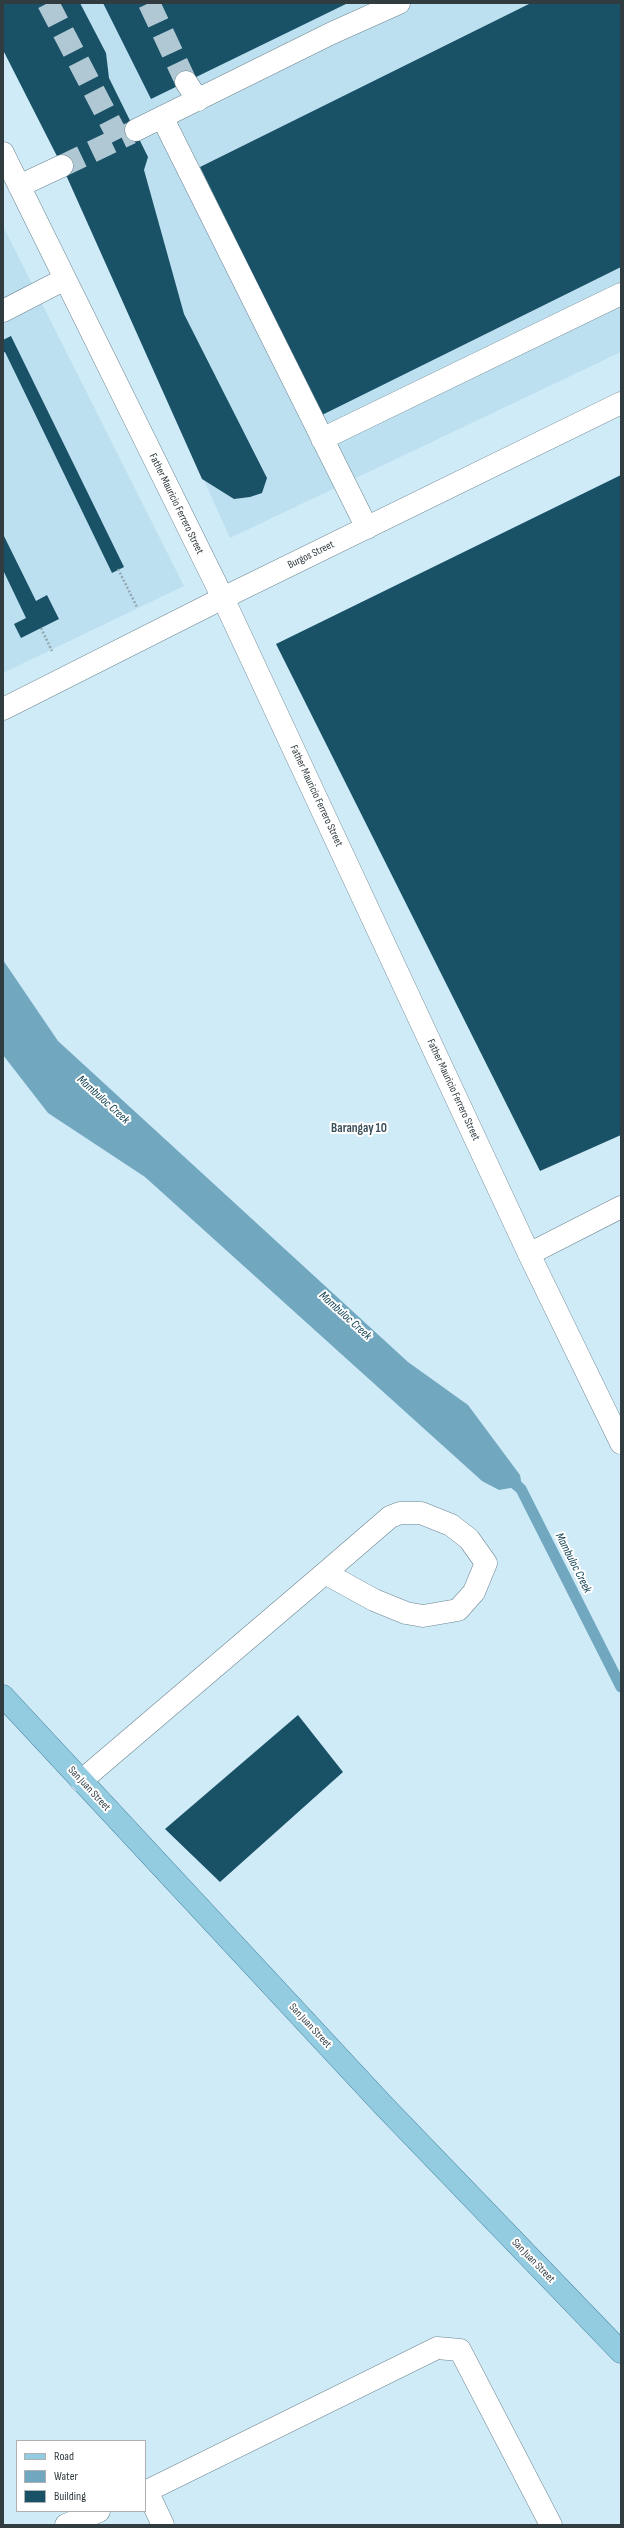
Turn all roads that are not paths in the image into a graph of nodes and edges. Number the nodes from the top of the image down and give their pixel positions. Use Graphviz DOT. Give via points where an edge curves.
graph roads {
  1 [pos="399,3"];
  2 [pos="186,82"];
  3 [pos="198,100"];
  4 [pos="162,118"];
  5 [pos="136,130"];
  6 [pos="3,153"];
  7 [pos="62,166"];
  8 [pos="19,186"];
  9 [pos="65,279"];
  10 [pos="621,294"];
  11 [pos="3,311"];
  12 [pos="621,403"];
  13 [pos="322,439"];
  14 [pos="367,528"];
  15 [pos="223,598"];
  16 [pos="3,710"];
  17 [pos="621,1207"];
  18 [pos="530,1254"];
  19 [pos="621,1443"];
  20 [pos="325,1573"];
  21 [pos="3,1696"];
  22 [pos="81,1781"];
  23 [pos="621,2352"];
  24 [pos="146,2491"];
  25 [pos="97,2512"];
  26 [pos="66,2525"];
  27 [pos="162,2525"];
  28 [pos="551,2525"];
  1 -- 3 [label="street"];
  2 -- 3 [label="street"];
  3 -- 4 [label="street"];
  4 -- 5 [label="street"];
  4 -- 13 [label="street"];
  6 -- 8 [label="street, Father Mauricio Ferrero Street"];
  7 -- 8 [label="street"];
  8 -- 9 [label="street, Father Mauricio Ferrero Street"];
  9 -- 11 [label="street"];
  9 -- 15 [label="street, Father Mauricio Ferrero Street"];
  10 -- 13 [label="street"];
  12 -- 14 [label="street, Burgos Street"];
  13 -- 14 [label="street"];
  14 -- 15 [label="street, Burgos Street"];
  15 -- 16 [label="street, Burgos Street"];
  15 -- 18 [label="street, Father Mauricio Ferrero Street"];
  17 -- 18 [label="street"];
  18 -- 19 [label="street, Father Mauricio Ferrero Street"];
  20 -- 20 [label="street" via="390,1517 400,1513 422,1513 451,1525 469,1539 486,1563 474,1592 458,1610 423,1616 406,1613 374,1600"];
  20 -- 22 [label="street"];
  21 -- 22 [label="main road, San Juan Street"];
  22 -- 23 [label="main road, San Juan Street" via="384,2106"];
  24 -- 27 [label="street"];
  24 -- 28 [label="street" via="437,2348 460,2350"];
  25 -- 26 [label="street"];
}
